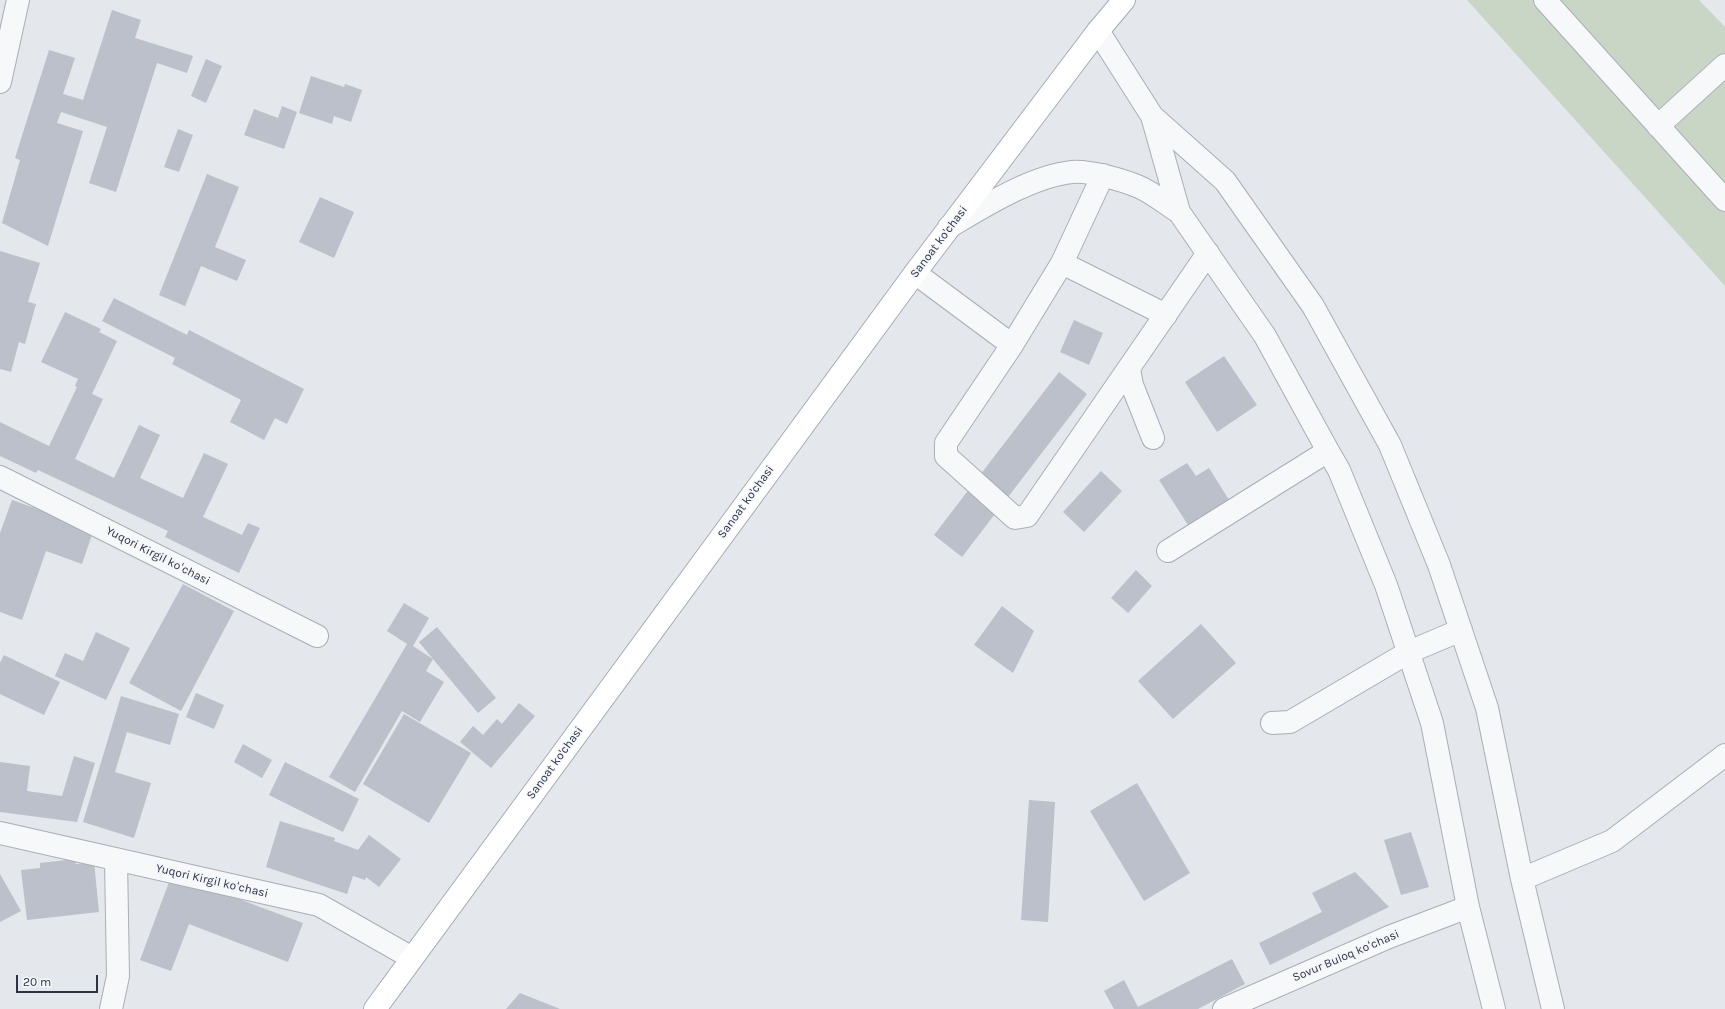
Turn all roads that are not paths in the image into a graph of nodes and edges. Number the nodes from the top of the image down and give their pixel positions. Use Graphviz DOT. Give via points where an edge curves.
graph roads {
  1 [pos="18,0"];
  2 [pos="1124,0"];
  3 [pos="1544,0"];
  4 [pos="1098,32"];
  5 [pos="1725,65"];
  6 [pos="0,82"];
  7 [pos="1152,116"];
  8 [pos="1658,126"];
  9 [pos="1102,175"];
  10 [pos="1725,200"];
  11 [pos="1179,212"];
  12 [pos="950,227"];
  13 [pos="1208,254"];
  14 [pos="1062,263"];
  15 [pos="915,273"];
  16 [pos="1166,315"];
  17 [pos="1012,345"];
  18 [pos="1129,369"];
  19 [pos="1153,438"];
  20 [pos="1328,451"];
  21 [pos="0,477"];
  22 [pos="1168,551"];
  23 [pos="1462,630"];
  24 [pos="317,636"];
  25 [pos="1409,652"];
  26 [pos="1272,723"];
  27 [pos="1725,755"];
  28 [pos="0,833"];
  29 [pos="116,859"];
  30 [pos="1522,879"];
  31 [pos="1468,907"];
  32 [pos="412,958"];
  33 [pos="111,1009"];
  34 [pos="375,1009"];
  35 [pos="1224,1009"];
  36 [pos="1494,1009"];
  37 [pos="1553,1009"];
  1 -- 6 [label="street"];
  2 -- 4 [label="main road, Sanoat ko'chasi"];
  3 -- 8 [label="street"];
  4 -- 7 [label="street"];
  4 -- 12 [label="main road, Sanoat ko'chasi"];
  5 -- 8 [label="street"];
  7 -- 11 [label="street"];
  7 -- 23 [label="street" via="1225,181 1313,306 1390,445 1439,565"];
  8 -- 10 [label="street"];
  9 -- 11 [label="street" via="1138,186"];
  9 -- 12 [label="street" via="1072,171 1045,178 1005,195"];
  9 -- 14 [label="street"];
  11 -- 13 [label="street"];
  12 -- 15 [label="main road, Sanoat ko'chasi"];
  13 -- 16 [label="street"];
  13 -- 20 [label="street" via="1265,336"];
  14 -- 16 [label="street"];
  14 -- 17 [label="street"];
  15 -- 17 [label="street"];
  15 -- 32 [label="main road, Sanoat ko'chasi"];
  16 -- 18 [label="street"];
  17 -- 18 [label="street" via="946,443 946,456 1015,518 1026,516"];
  18 -- 19 [label="street" via="1132,385"];
  20 -- 22 [label="street"];
  20 -- 25 [label="street" via="1339,470 1386,585"];
  21 -- 24 [label="street, Yuqori Kirgil koʻchasi"];
  23 -- 25 [label="street"];
  23 -- 30 [label="street" via="1487,708"];
  25 -- 26 [label="street" via="1290,722"];
  25 -- 31 [label="street" via="1432,723"];
  27 -- 30 [label="street" via="1612,841"];
  28 -- 29 [label="street, Yuqori Kirgil koʻchasi"];
  29 -- 32 [label="street, Yuqori Kirgil koʻchasi" via="319,905"];
  29 -- 33 [label="street" via="118,976"];
  30 -- 37 [label="street"];
  31 -- 35 [label="street, Sovur Buloq koʻchasi"];
  31 -- 36 [label="street"];
  32 -- 34 [label="main road, Sanoat ko'chasi"];
}
